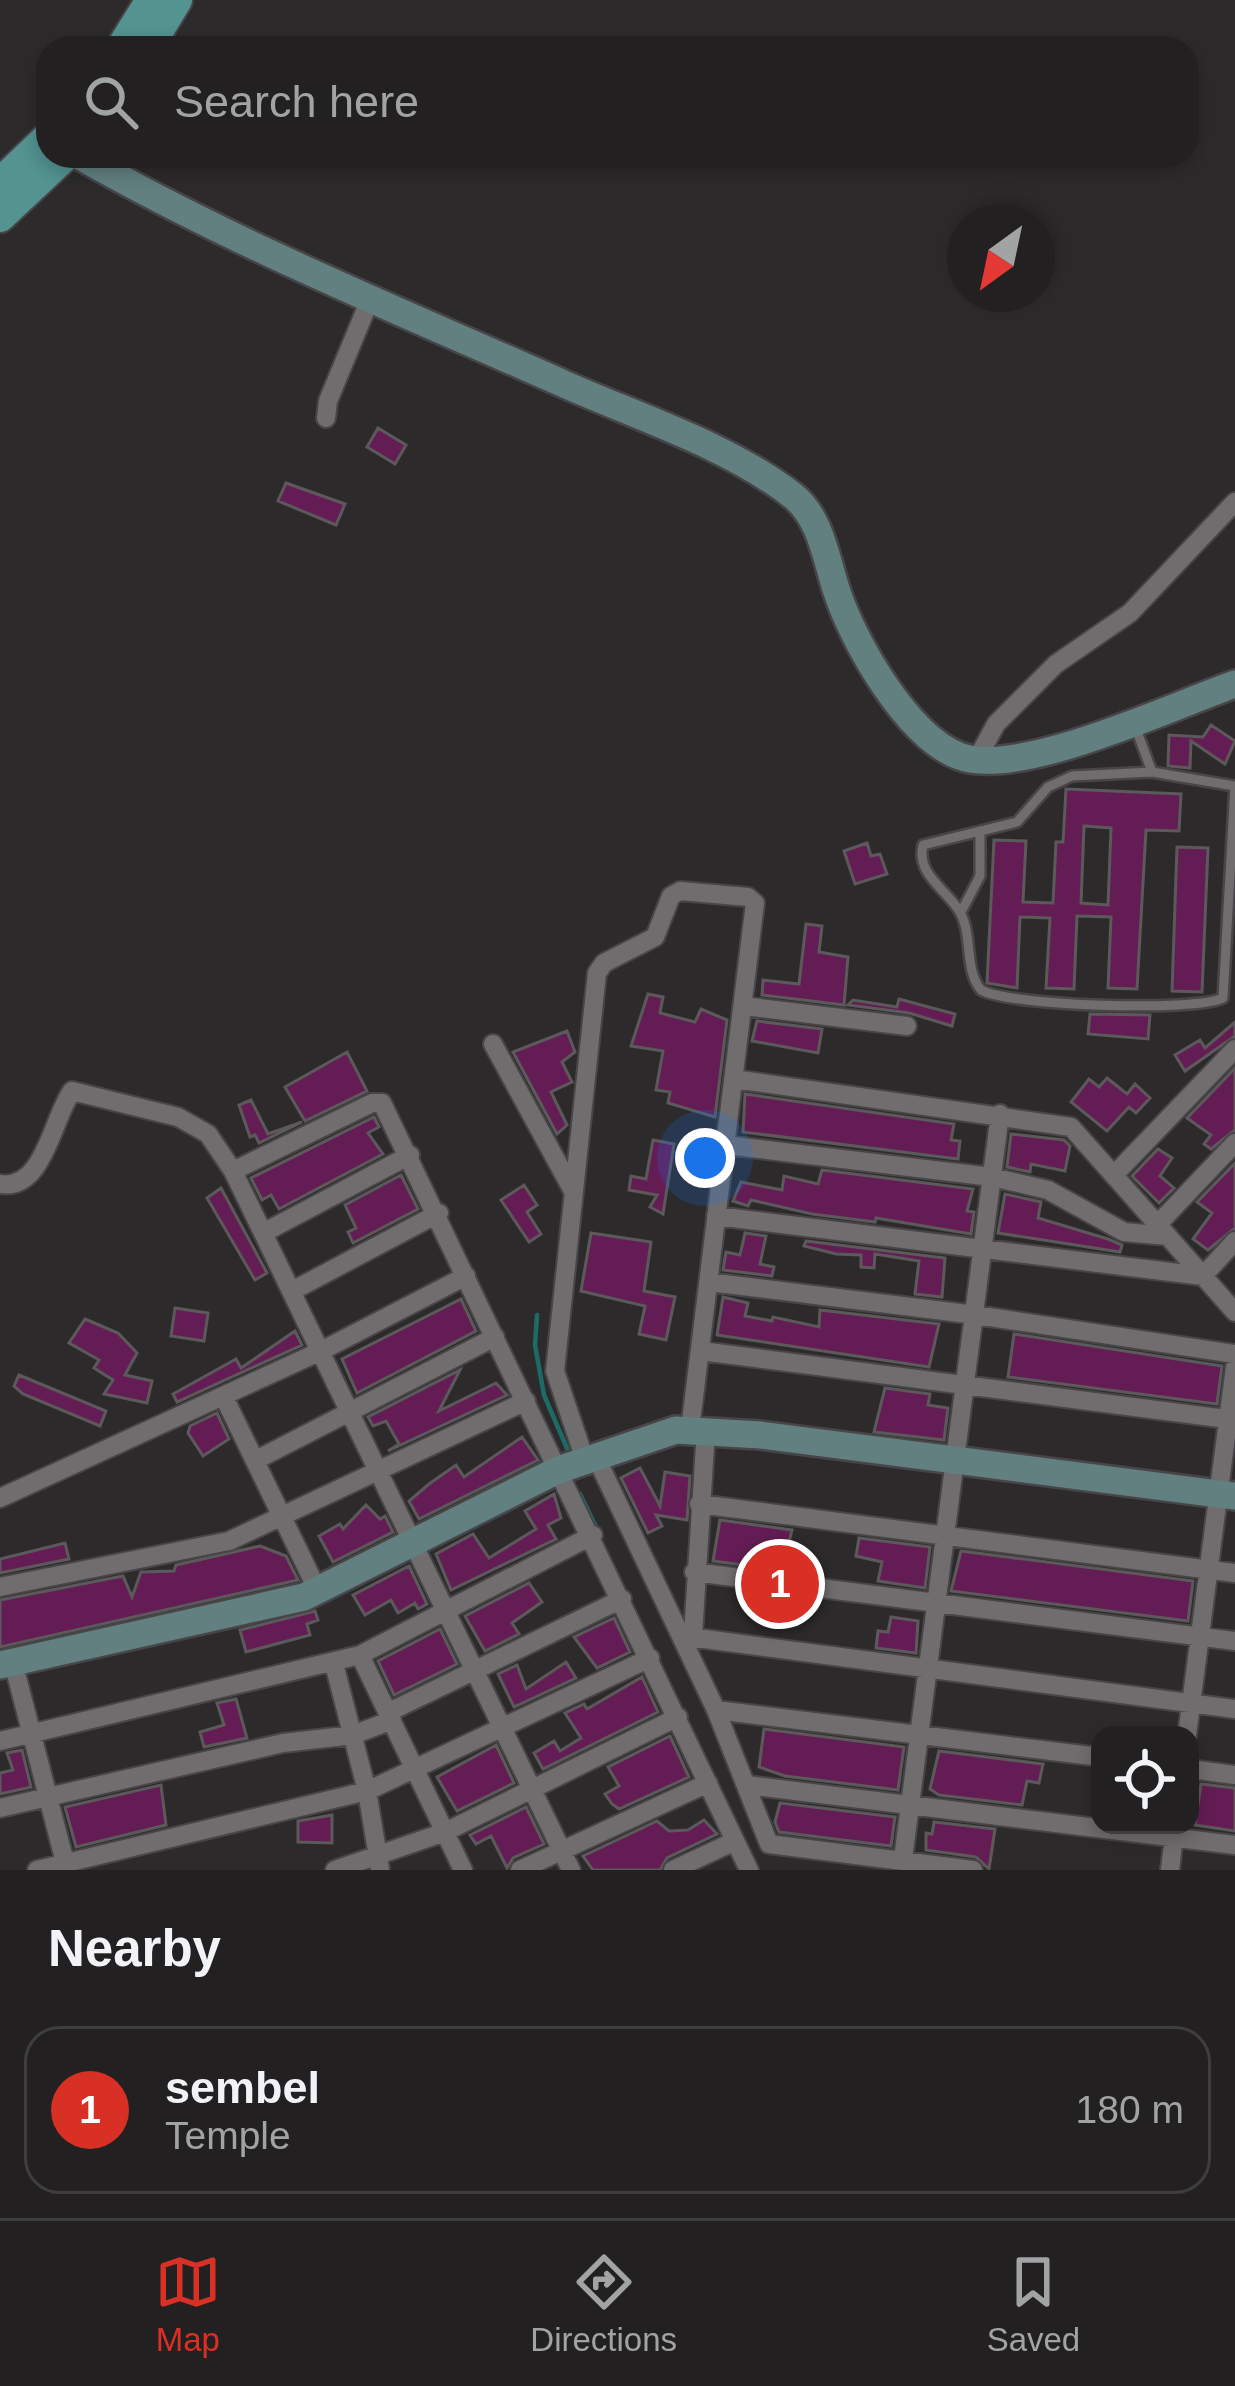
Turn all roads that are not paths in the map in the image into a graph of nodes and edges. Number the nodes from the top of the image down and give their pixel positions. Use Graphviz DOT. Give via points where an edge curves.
graph roads {
  1 [pos="151,0"];
  2 [pos="177,0"];
  3 [pos="128,36"];
  4 [pos="155,36"];
  5 [pos="36,148"];
  6 [pos="52,168"];
  7 [pos="105,168"];
  8 [pos="0,183"];
  9 [pos="0,217"];
  10 [pos="371,297"];
  11 [pos="326,418"];
  12 [pos="1235,502"];
  13 [pos="1235,684"];
  14 [pos="1133,720"];
  15 [pos="976,761"];
  16 [pos="1153,772"];
  17 [pos="980,831"];
  18 [pos="961,912"];
  19 [pos="744,1006"];
  20 [pos="908,1026"];
  21 [pos="493,1044"];
  22 [pos="1235,1049"];
  23 [pos="734,1078"];
  24 [pos="1000,1114"];
  25 [pos="1235,1143"];
  26 [pos="726,1145"];
  27 [pos="410,1155"];
  28 [pos="233,1171"];
  29 [pos="1115,1174"];
  30 [pos="992,1177"];
  31 [pos="0,1184"];
  32 [pos="573,1191"];
  33 [pos="439,1213"];
  34 [pos="716,1216"];
  35 [pos="1163,1230"];
  36 [pos="263,1233"];
  37 [pos="1235,1241"];
  38 [pos="985,1247"];
  39 [pos="466,1276"];
  40 [pos="1203,1276"];
  41 [pos="709,1282"];
  42 [pos="292,1291"];
  43 [pos="1235,1312"];
  44 [pos="976,1315"];
  45 [pos="495,1337"];
  46 [pos="700,1351"];
  47 [pos="321,1352"];
  48 [pos="1235,1354"];
  49 [pos="1235,1367"];
  50 [pos="965,1385"];
  51 [pos="224,1397"];
  52 [pos="526,1401"];
  53 [pos="350,1413"];
  54 [pos="1231,1420"];
  55 [pos="698,1430"];
  56 [pos="256,1460"];
  57 [pos="580,1461"];
  58 [pos="954,1461"];
  59 [pos="379,1474"];
  60 [pos="1226,1494"];
  61 [pos="0,1498"];
  62 [pos="699,1504"];
  63 [pos="285,1516"];
  64 [pos="945,1534"];
  65 [pos="593,1535"];
  66 [pos="411,1542"];
  67 [pos="1209,1569"];
  68 [pos="694,1572"];
  69 [pos="1235,1573"];
  70 [pos="0,1588"];
  71 [pos="318,1591"];
  72 [pos="622,1599"];
  73 [pos="936,1601"];
  74 [pos="444,1611"];
  75 [pos="688,1636"];
  76 [pos="1200,1636"];
  77 [pos="1235,1641"];
  78 [pos="360,1655"];
  79 [pos="650,1658"];
  80 [pos="7,1664"];
  81 [pos="334,1664"];
  82 [pos="927,1668"];
  83 [pos="472,1672"];
  84 [pos="1191,1704"];
  85 [pos="1235,1709"];
  86 [pos="716,1710"];
  87 [pos="391,1716"];
  88 [pos="678,1718"];
  89 [pos="1188,1726"];
  90 [pos="502,1729"];
  91 [pos="34,1733"];
  92 [pos="919,1734"];
  93 [pos="353,1735"];
  94 [pos="0,1742"];
  95 [pos="1091,1756"];
  96 [pos="1199,1769"];
  97 [pos="415,1771"];
  98 [pos="1235,1775"];
  99 [pos="708,1783"];
  100 [pos="748,1785"];
  101 [pos="531,1790"];
  102 [pos="367,1791"];
  103 [pos="48,1798"];
  104 [pos="912,1803"];
  105 [pos="0,1808"];
  106 [pos="1091,1821"];
  107 [pos="445,1832"];
  108 [pos="1174,1834"];
  109 [pos="1191,1834"];
  110 [pos="735,1841"];
  111 [pos="1235,1845"];
  112 [pos="562,1851"];
  113 [pos="903,1858"];
  114 [pos="379,1865"];
  115 [pos="66,1867"];
  116 [pos="37,1870"];
  117 [pos="335,1870"];
  118 [pos="463,1870"];
  119 [pos="520,1870"];
  120 [pos="571,1870"];
  121 [pos="673,1870"];
  122 [pos="749,1870"];
  123 [pos="973,1870"];
  124 [pos="1170,1870"];
  1 -- 3 [label="main road"];
  2 -- 4 [label="main road"];
  5 -- 8 [label="main road"];
  6 -- 9 [label="main road"];
  7 -- 10 [label="street"];
  10 -- 11 [label="street"];
  10 -- 15 [label="street" via="689,439 793,495 812,519 868,658 940,747"];
  12 -- 15 [label="street" via="1130,613 1056,664 996,724"];
  13 -- 14 [label="street"];
  14 -- 15 [label="street" via="1042,753"];
  14 -- 16 [label="lane"];
  16 -- 17 [label="lane" via="1072,776 1048,787 1016,822"];
  16 -- 18 [label="lane" via="1235,786 1223,998 1081,1004 988,994 972,975"];
  17 -- 18 [label="lane" via="980,876"];
  17 -- 18 [label="lane" via="928,840 920,853"];
  19 -- 20 [label="street"];
  19 -- 23 [label="street"];
  19 -- 32 [label="street" via="753,898 674,892 655,937 597,973"];
  21 -- 32 [label="street"];
  22 -- 29 [label="street"];
  23 -- 24 [label="street"];
  23 -- 26 [label="street"];
  24 -- 29 [label="street" via="1071,1126"];
  24 -- 30 [label="street"];
  25 -- 35 [label="street"];
  26 -- 30 [label="street"];
  26 -- 34 [label="street"];
  27 -- 28 [label="street" via="378,1100"];
  27 -- 33 [label="street"];
  27 -- 36 [label="street"];
  28 -- 31 [label="street" via="208,1134 178,1117 80,1089 68,1096 32,1176"];
  28 -- 36 [label="street"];
  29 -- 35 [label="street"];
  30 -- 35 [label="street" via="1048,1190 1124,1232"];
  30 -- 38 [label="street"];
  32 -- 57 [label="street" via="555,1370"];
  33 -- 39 [label="street"];
  33 -- 42 [label="street"];
  34 -- 38 [label="street"];
  34 -- 41 [label="street"];
  35 -- 40 [label="street"];
  36 -- 42 [label="street"];
  37 -- 40 [label="street"];
  38 -- 40 [label="street"];
  38 -- 44 [label="street"];
  39 -- 45 [label="street"];
  39 -- 47 [label="street"];
  40 -- 43 [label="street"];
  41 -- 44 [label="street"];
  41 -- 46 [label="street"];
  42 -- 47 [label="street"];
  44 -- 48 [label="street"];
  44 -- 50 [label="street"];
  45 -- 52 [label="street"];
  45 -- 53 [label="street"];
  46 -- 50 [label="street"];
  46 -- 55 [label="street"];
  47 -- 51 [label="street"];
  47 -- 53 [label="street"];
  49 -- 54 [label="street"];
  50 -- 54 [label="street"];
  50 -- 58 [label="street"];
  51 -- 56 [label="street"];
  51 -- 61 [label="street"];
  52 -- 57 [label="street"];
  52 -- 59 [label="street"];
  53 -- 56 [label="street"];
  53 -- 59 [label="street"];
  54 -- 60 [label="street"];
  55 -- 57 [label="street" via="661,1433"];
  55 -- 58 [label="street"];
  55 -- 62 [label="street"];
  56 -- 63 [label="street"];
  57 -- 65 [label="street"];
  57 -- 66 [label="street"];
  57 -- 75 [label="street"];
  58 -- 60 [label="street"];
  58 -- 64 [label="street"];
  59 -- 63 [label="street"];
  59 -- 66 [label="street"];
  60 -- 67 [label="street"];
  62 -- 64 [label="street"];
  62 -- 68 [label="street"];
  63 -- 70 [label="street" via="222,1544"];
  63 -- 71 [label="street"];
  64 -- 67 [label="street"];
  64 -- 73 [label="street"];
  65 -- 72 [label="street"];
  65 -- 74 [label="street"];
  66 -- 71 [label="street"];
  66 -- 74 [label="street"];
  67 -- 69 [label="street"];
  67 -- 76 [label="street"];
  68 -- 73 [label="street"];
  68 -- 75 [label="street"];
  71 -- 80 [label="street"];
  72 -- 79 [label="street"];
  72 -- 83 [label="street"];
  73 -- 76 [label="street"];
  73 -- 82 [label="street"];
  74 -- 78 [label="street"];
  74 -- 83 [label="street"];
  75 -- 82 [label="street"];
  75 -- 86 [label="street"];
  76 -- 77 [label="street"];
  76 -- 84 [label="street"];
  78 -- 81 [label="street"];
  78 -- 87 [label="street"];
  79 -- 88 [label="street"];
  79 -- 90 [label="street"];
  80 -- 91 [label="street"];
  81 -- 91 [label="street"];
  81 -- 93 [label="street"];
  82 -- 84 [label="street"];
  82 -- 92 [label="street"];
  83 -- 87 [label="street"];
  83 -- 90 [label="street"];
  84 -- 85 [label="street"];
  84 -- 89 [label="street"];
  86 -- 92 [label="street"];
  86 -- 100 [label="street"];
  87 -- 93 [label="street"];
  87 -- 97 [label="street"];
  88 -- 99 [label="street"];
  88 -- 101 [label="street"];
  90 -- 97 [label="street"];
  90 -- 101 [label="street"];
  91 -- 94 [label="street"];
  91 -- 103 [label="street"];
  92 -- 95 [label="street"];
  92 -- 104 [label="street"];
  93 -- 102 [label="street"];
  93 -- 103 [label="street"];
  96 -- 98 [label="street"];
  97 -- 102 [label="street"];
  97 -- 107 [label="street"];
  99 -- 110 [label="street"];
  99 -- 112 [label="street"];
  100 -- 104 [label="street"];
  100 -- 113 [label="street" via="770,1844"];
  101 -- 107 [label="street"];
  101 -- 112 [label="street"];
  102 -- 114 [label="street"];
  102 -- 115 [label="street"];
  103 -- 105 [label="street"];
  103 -- 115 [label="street"];
  104 -- 106 [label="street"];
  104 -- 113 [label="street"];
  107 -- 114 [label="street"];
  107 -- 118 [label="street"];
  108 -- 124 [label="street"];
  109 -- 111 [label="street"];
  110 -- 121 [label="street"];
  110 -- 122 [label="street"];
  112 -- 119 [label="street"];
  112 -- 120 [label="street"];
  113 -- 123 [label="street"];
  114 -- 117 [label="street"];
  115 -- 116 [label="street"];
}
